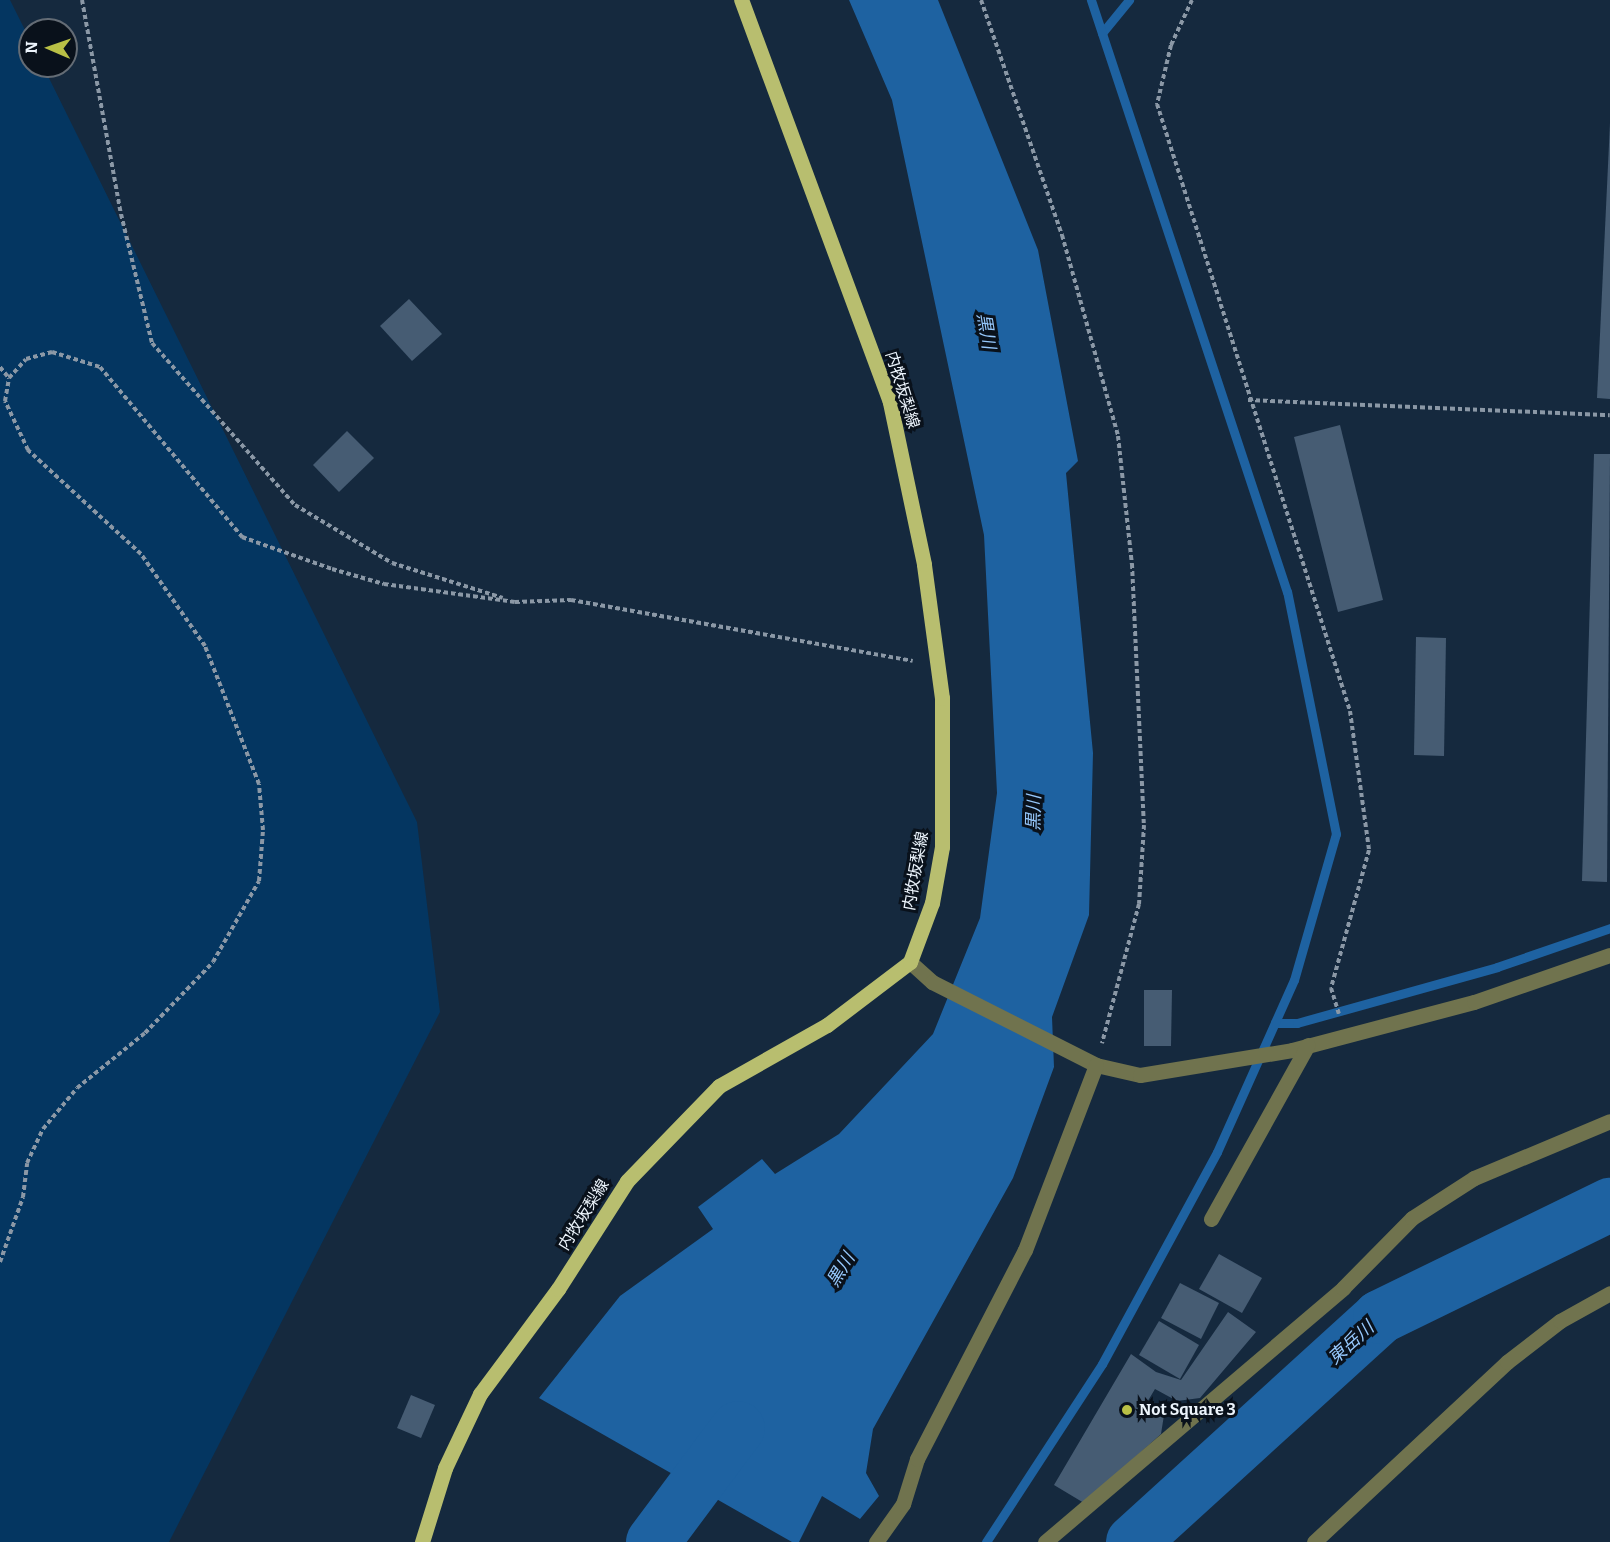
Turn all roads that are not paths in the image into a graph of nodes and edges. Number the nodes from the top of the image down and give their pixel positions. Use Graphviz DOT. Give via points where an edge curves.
graph roads {
  1 [pos="741,0"];
  2 [pos="1610,955"];
  3 [pos="910,962"];
  4 [pos="1308,1045"];
  5 [pos="1096,1065"];
  6 [pos="1610,1120"];
  7 [pos="1211,1219"];
  8 [pos="1610,1293"];
  9 [pos="422,1542"];
  10 [pos="876,1542"];
  11 [pos="1045,1542"];
  12 [pos="1314,1542"];
  1 -- 3 [label="main road, 内牧坂梨線" via="890,402 924,564 938,665 942,847 932,903"];
  2 -- 4 [label="street" via="1474,1002"];
  3 -- 5 [label="street" via="932,982"];
  3 -- 9 [label="main road, 内牧坂梨線" via="827,1025 719,1086 627,1181 558,1289 480,1394 445,1468"];
  4 -- 5 [label="street" via="1221,1065 1140,1075"];
  4 -- 7 [label="street"];
  5 -- 10 [label="street" via="1024,1250 917,1459 903,1504"];
  6 -- 11 [label="street" via="1474,1178 1412,1218 1343,1288"];
  8 -- 12 [label="street" via="1560,1321 1507,1362"];
}
